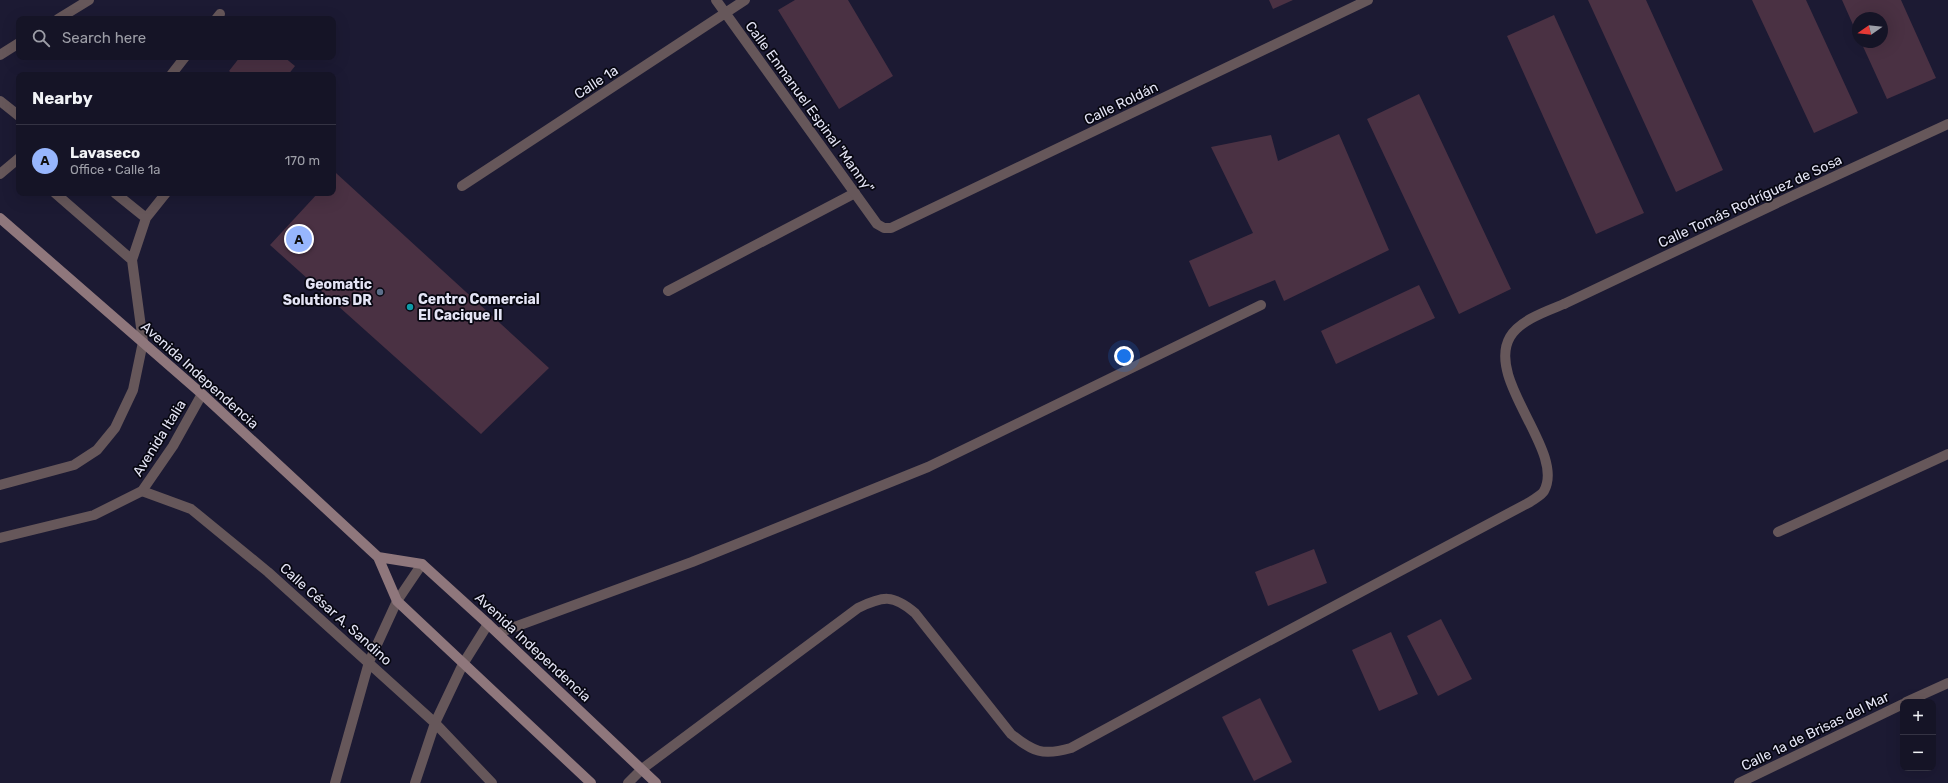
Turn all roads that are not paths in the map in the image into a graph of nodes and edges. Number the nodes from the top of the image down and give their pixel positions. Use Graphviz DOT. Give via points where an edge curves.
graph roads {
  1 [pos="89,0"];
  2 [pos="716,0"];
  3 [pos="745,0"];
  4 [pos="1368,0"];
  5 [pos="726,14"];
  6 [pos="63,16"];
  7 [pos="16,45"];
  8 [pos="0,54"];
  9 [pos="182,60"];
  10 [pos="172,72"];
  11 [pos="0,101"];
  12 [pos="16,114"];
  13 [pos="1948,124"];
  14 [pos="16,161"];
  15 [pos="0,174"];
  16 [pos="462,186"];
  17 [pos="855,193"];
  18 [pos="59,196"];
  19 [pos="119,196"];
  20 [pos="164,196"];
  21 [pos="0,218"];
  22 [pos="146,218"];
  23 [pos="884,228"];
  24 [pos="132,260"];
  25 [pos="668,291"];
  26 [pos="1261,306"];
  27 [pos="143,342"];
  28 [pos="202,394"];
  29 [pos="1948,454"];
  30 [pos="0,485"];
  31 [pos="142,491"];
  32 [pos="1778,532"];
  33 [pos="0,538"];
  34 [pos="378,558"];
  35 [pos="422,564"];
  36 [pos="397,601"];
  37 [pos="488,624"];
  38 [pos="498,633"];
  39 [pos="369,662"];
  40 [pos="463,664"];
  41 [pos="1948,683"];
  42 [pos="1913,699"];
  43 [pos="1900,705"];
  44 [pos="435,723"];
  45 [pos="642,769"];
  46 [pos="335,783"];
  47 [pos="416,783"];
  48 [pos="492,783"];
  49 [pos="591,783"];
  50 [pos="628,783"];
  51 [pos="656,783"];
  52 [pos="1740,783"];
  1 -- 6 [label="street"];
  2 -- 5 [label="street, Calle Enmanuel Espinal \"Manny\""];
  3 -- 5 [label="street, Calle 1a"];
  4 -- 23 [label="street, Calle Roldán" via="891,228"];
  5 -- 16 [label="street, Calle 1a"];
  5 -- 17 [label="street, Calle Enmanuel Espinal \"Manny\""];
  7 -- 8 [label="street"];
  9 -- 10 [label="street"];
  11 -- 12 [label="street"];
  13 -- 45 [label="street, Calle Tomás Rodríguez de Sosa" via="1529,319 1510,337 1506,363 1511,382 1542,452 1547,469 1544,492 1530,502 1071,748 1056,753 1039,752 1011,734 915,613 903,603 889,598 873,600 858,608"];
  14 -- 15 [label="street"];
  17 -- 23 [label="street, Calle Enmanuel Espinal \"Manny\"" via="877,224"];
  17 -- 25 [label="street"];
  18 -- 24 [label="street"];
  19 -- 22 [label="street"];
  20 -- 22 [label="street"];
  21 -- 27 [label="main road, Avenida Independencia"];
  22 -- 24 [label="street"];
  24 -- 27 [label="street"];
  26 -- 38 [label="street" via="928,467 692,562"];
  27 -- 28 [label="main road, Avenida Independencia"];
  27 -- 30 [label="street" via="133,390 115,428 97,450 74,465"];
  28 -- 31 [label="street, Avenida Italia" via="173,446"];
  28 -- 34 [label="main road, Avenida Independencia"];
  29 -- 32 [label="street"];
  31 -- 33 [label="street, Avenida Italia" via="94,515"];
  31 -- 39 [label="street, Calle César A. Sandino" via="191,509 268,572"];
  34 -- 35 [label="main road"];
  34 -- 36 [label="main road, Avenida Independencia"];
  35 -- 36 [label="street"];
  35 -- 37 [label="main road, Avenida Independencia"];
  36 -- 39 [label="street"];
  36 -- 40 [label="main road, Avenida Independencia"];
  37 -- 38 [label="main road, Avenida Independencia"];
  37 -- 40 [label="street"];
  38 -- 45 [label="main road, Avenida Independencia"];
  39 -- 44 [label="street, Calle César A. Sandino"];
  39 -- 46 [label="street"];
  40 -- 44 [label="street"];
  40 -- 49 [label="main road, Avenida Independencia"];
  41 -- 42 [label="street, Calle 1a de Brisas del Mar"];
  43 -- 52 [label="street, Calle 1a de Brisas del Mar"];
  44 -- 47 [label="street"];
  44 -- 48 [label="street, Calle César A. Sandino"];
  45 -- 50 [label="street"];
  45 -- 51 [label="main road, Avenida Independencia"];
}
